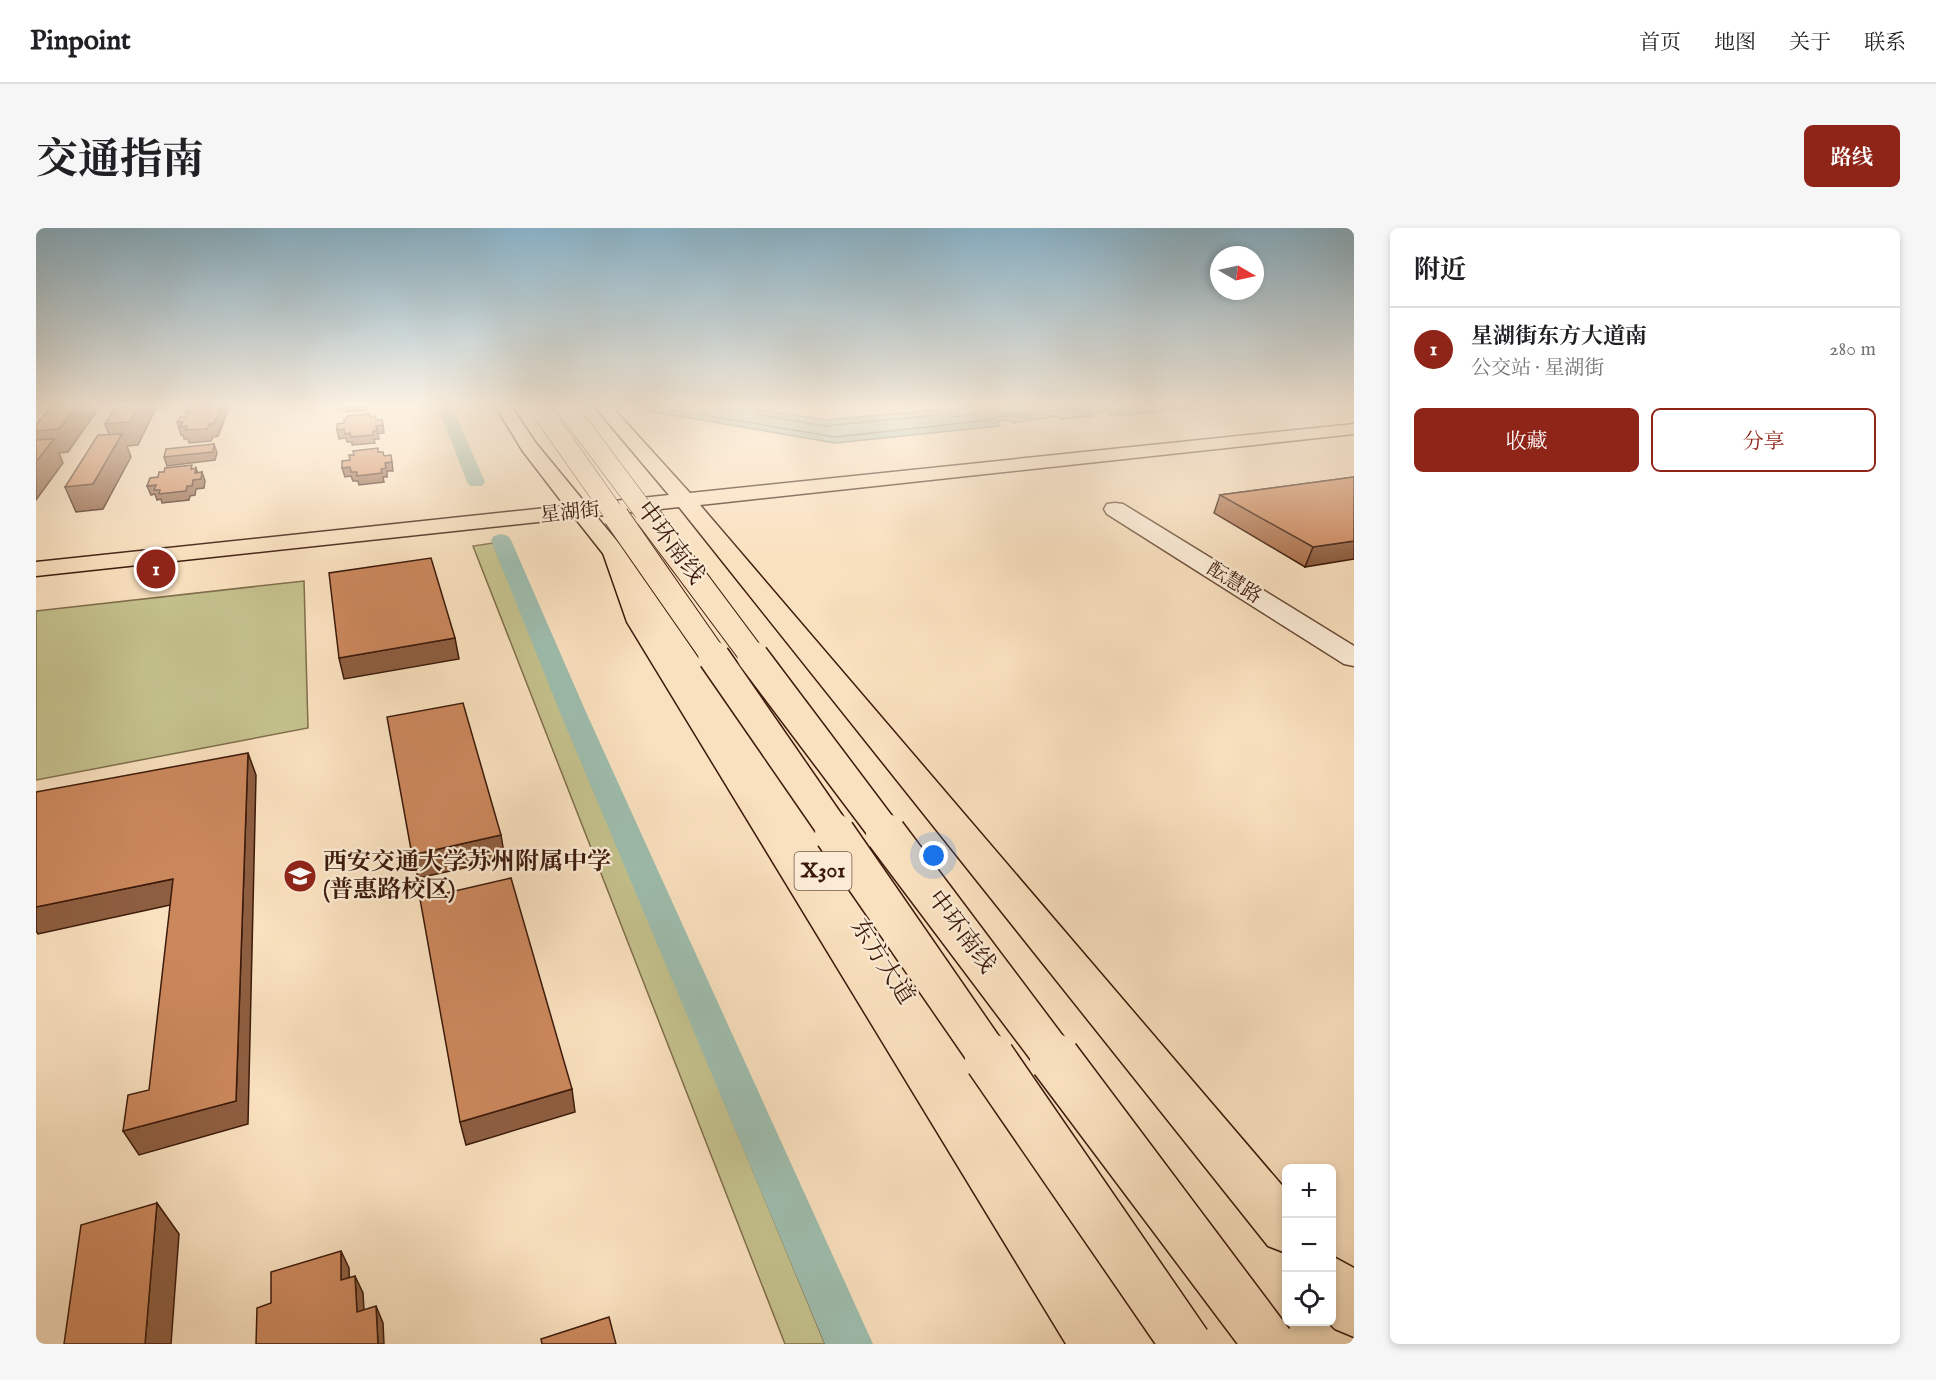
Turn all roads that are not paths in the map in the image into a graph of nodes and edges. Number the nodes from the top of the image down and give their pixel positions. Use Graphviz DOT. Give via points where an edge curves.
graph roads {
  1 [pos="539,459"];
  2 [pos="576,459"];
  3 [pos="606,459"];
  4 [pos="648,459"];
  5 [pos="938,459"];
  6 [pos="1036,459"];
  7 [pos="677,493"];
  8 [pos="574,504"];
  9 [pos="1115,509"];
  10 [pos="36,550"];
  11 [pos="615,554"];
  12 [pos="36,569"];
  13 [pos="1354,658"];
  14 [pos="1282,1222"];
  15 [pos="1336,1288"];
  16 [pos="1354,1310"];
  17 [pos="1098,1344"];
  18 [pos="1132,1344"];
  19 [pos="1186,1344"];
  20 [pos="1269,1344"];
  1 -- 8 [label="main road, 东方大道 / X301"];
  2 -- 19 [label="main road, 中环南线, bridge"];
  3 -- 20 [label="main road, 中环南线, bridge"];
  4 -- 7 [label="main road"];
  5 -- 7 [label="main road, 星湖街"];
  6 -- 7 [label="main road, 星湖街"];
  7 -- 8 [label="main road, 星湖街"];
  7 -- 14 [label="main road"];
  8 -- 10 [label="main road, 星湖街"];
  8 -- 11 [label="main road, 东方大道 / X301"];
  8 -- 12 [label="main road, 星湖街"];
  9 -- 13 [label="street, 酝慧路"];
  11 -- 17 [label="main road" via="640,621"];
  11 -- 18 [label="main road, 东方大道 / X301"];
  15 -- 16 [label="main road"];
}
